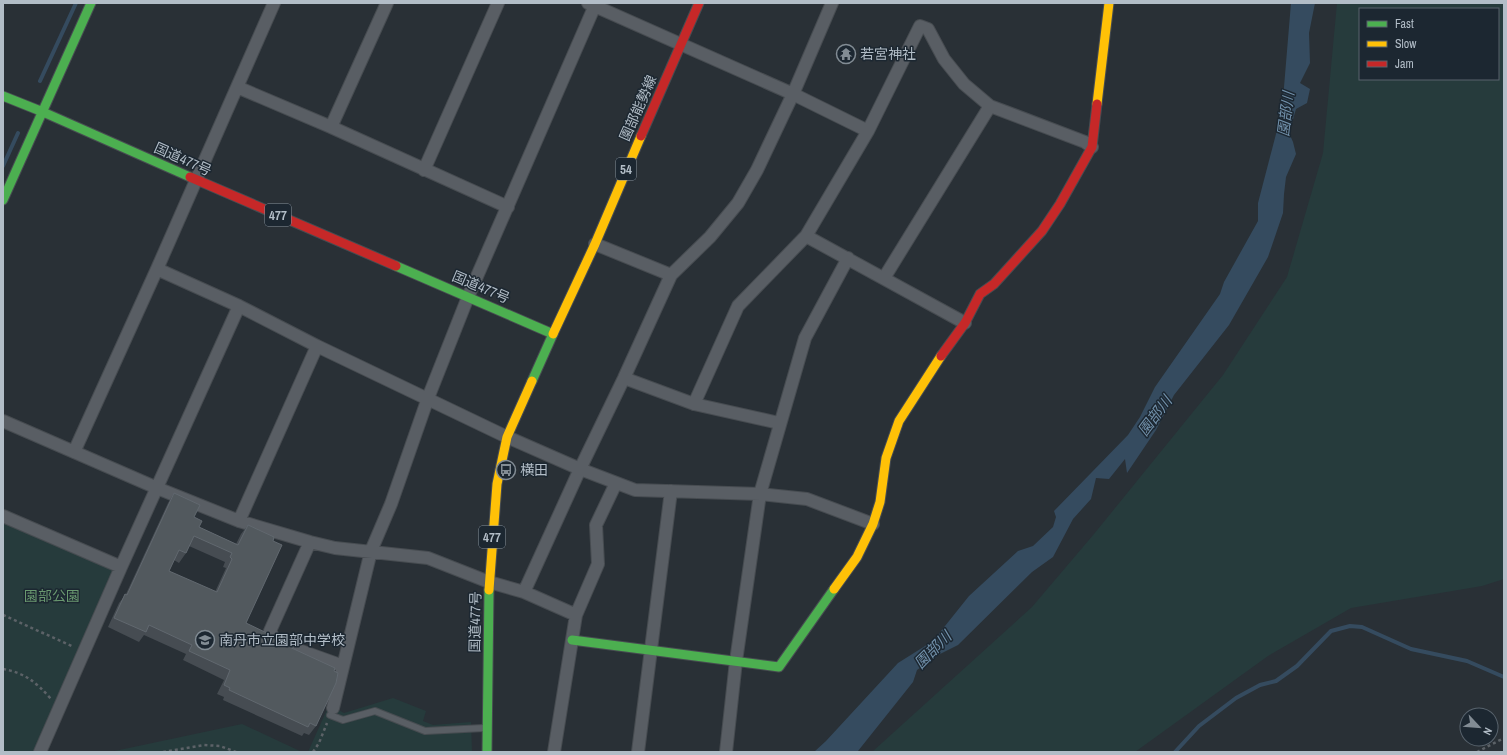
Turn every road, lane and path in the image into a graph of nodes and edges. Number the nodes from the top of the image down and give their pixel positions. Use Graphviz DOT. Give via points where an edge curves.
graph roads {
  1 [pos="91,3"];
  2 [pos="274,3"];
  3 [pos="387,3"];
  4 [pos="498,3"];
  5 [pos="700,3"];
  6 [pos="832,3"];
  7 [pos="1109,3"];
  8 [pos="593,4"];
  9 [pos="681,45"];
  10 [pos="236,87"];
  11 [pos="793,94"];
  12 [pos="3,96"];
  13 [pos="990,106"];
  14 [pos="43,112"];
  15 [pos="331,127"];
  16 [pos="868,131"];
  17 [pos="1092,147"];
  18 [pos="424,170"];
  19 [pos="196,180"];
  20 [pos="3,200"];
  21 [pos="508,207"];
  22 [pos="806,236"];
  23 [pos="595,244"];
  24 [pos="848,258"];
  25 [pos="157,269"];
  26 [pos="671,275"];
  27 [pos="884,278"];
  28 [pos="468,297"];
  29 [pos="239,306"];
  30 [pos="965,323"];
  31 [pos="553,334"];
  32 [pos="318,346"];
  33 [pos="624,378"];
  34 [pos="428,398"];
  35 [pos="694,404"];
  36 [pos="3,421"];
  37 [pos="779,423"];
  38 [pos="507,437"];
  39 [pos="74,452"];
  40 [pos="580,469"];
  41 [pos="616,483"];
  42 [pos="157,488"];
  43 [pos="671,491"];
  44 [pos="760,494"];
  45 [pos="3,516"];
  46 [pos="239,521"];
  47 [pos="873,524"];
  48 [pos="310,542"];
  49 [pos="371,551"];
  50 [pos="121,567"];
  51 [pos="489,582"];
  52 [pos="524,592"];
  53 [pos="3,615"];
  54 [pos="576,615"];
  55 [pos="572,640"];
  56 [pos="84,651"];
  57 [pos="651,651"];
  58 [pos="736,662"];
  59 [pos="343,666"];
  60 [pos="3,669"];
  61 [pos="59,708"];
  62 [pos="332,711"];
  63 [pos="488,727"];
  64 [pos="1504,738"];
  65 [pos="40,752"];
  66 [pos="163,752"];
  67 [pos="236,752"];
  68 [pos="313,752"];
  69 [pos="487,752"];
  70 [pos="554,752"];
  71 [pos="638,752"];
  72 [pos="726,752"];
  73 [pos="1477,752"];
  1 -- 14 [label="main road"];
  2 -- 10 [label="street"];
  3 -- 15 [label="street"];
  4 -- 18 [label="street"];
  5 -- 9 [label="main road, 園部能勢線 / 54"];
  6 -- 11 [label="street"];
  7 -- 17 [label="main road"];
  8 -- 9 [label="street"];
  8 -- 21 [label="street"];
  9 -- 11 [label="street"];
  9 -- 23 [label="main road, 園部能勢線 / 54"];
  10 -- 15 [label="street"];
  10 -- 19 [label="street"];
  11 -- 16 [label="street"];
  11 -- 26 [label="street" via="757,170 738,203 710,237"];
  12 -- 14 [label="main road, 国道477号 / 477"];
  13 -- 16 [label="street" via="964,84 944,59 928,29 920,26"];
  13 -- 17 [label="street" via="1085,142"];
  13 -- 27 [label="street"];
  14 -- 19 [label="main road, 国道477号 / 477"];
  14 -- 20 [label="main road"];
  15 -- 18 [label="street"];
  16 -- 22 [label="street"];
  17 -- 30 [label="main road" via="1060,204 1042,230 994,284 980,294"];
  18 -- 21 [label="street"];
  19 -- 25 [label="street"];
  19 -- 28 [label="main road, 国道477号 / 477"];
  21 -- 28 [label="street"];
  22 -- 24 [label="street"];
  22 -- 35 [label="street" via="738,306"];
  23 -- 26 [label="street"];
  23 -- 31 [label="main road, 園部能勢線 / 54"];
  24 -- 27 [label="street"];
  24 -- 37 [label="street" via="805,338"];
  25 -- 29 [label="street"];
  25 -- 39 [label="street"];
  26 -- 33 [label="street"];
  27 -- 30 [label="street"];
  28 -- 31 [label="main road, 国道477号 / 477"];
  28 -- 34 [label="street"];
  29 -- 32 [label="street"];
  29 -- 42 [label="street"];
  30 -- 47 [label="main road" via="924,380 899,421 886,458 880,502"];
  31 -- 38 [label="main road, 国道477号 / 477"];
  32 -- 34 [label="street"];
  32 -- 46 [label="street"];
  33 -- 35 [label="street"];
  33 -- 40 [label="street"];
  34 -- 38 [label="street"];
  34 -- 49 [label="street" via="391,504"];
  35 -- 37 [label="street"];
  36 -- 39 [label="street"];
  37 -- 44 [label="street"];
  38 -- 40 [label="street"];
  38 -- 51 [label="main road, 国道477号 / 477" via="497,484"];
  39 -- 42 [label="street"];
  40 -- 41 [label="street"];
  40 -- 52 [label="street"];
  41 -- 43 [label="street" via="635,490"];
  41 -- 54 [label="street" via="596,525 598,564"];
  42 -- 46 [label="street"];
  42 -- 50 [label="street"];
  43 -- 44 [label="street"];
  43 -- 57 [label="street"];
  44 -- 47 [label="street" via="807,499"];
  44 -- 58 [label="street"];
  45 -- 50 [label="street"];
  46 -- 48 [label="street"];
  47 -- 58 [label="main road" via="857,557 779,667"];
  48 -- 49 [label="street" via="335,548"];
  48 -- 59 [label="street" via="270,632 276,642"];
  49 -- 51 [label="street" via="428,558"];
  49 -- 59 [label="street"];
  50 -- 56 [label="street"];
  51 -- 52 [label="street"];
  51 -- 63 [label="main road, 国道477号 / 477"];
  52 -- 54 [label="street"];
  53 -- 56 [label="path"];
  54 -- 55 [label="street"];
  55 -- 57 [label="main road"];
  55 -- 70 [label="street"];
  56 -- 61 [label="street"];
  57 -- 58 [label="main road"];
  57 -- 71 [label="street"];
  58 -- 72 [label="street"];
  59 -- 62 [label="street"];
  60 -- 61 [label="path" via="27,676"];
  61 -- 65 [label="street"];
  62 -- 63 [label="lane" via="343,720 375,712 425,731"];
  62 -- 68 [label="path"];
  63 -- 69 [label="main road, 国道477号 / 477"];
  64 -- 73 [label="path"];
  66 -- 67 [label="path" via="204,745 220,746"];
}
